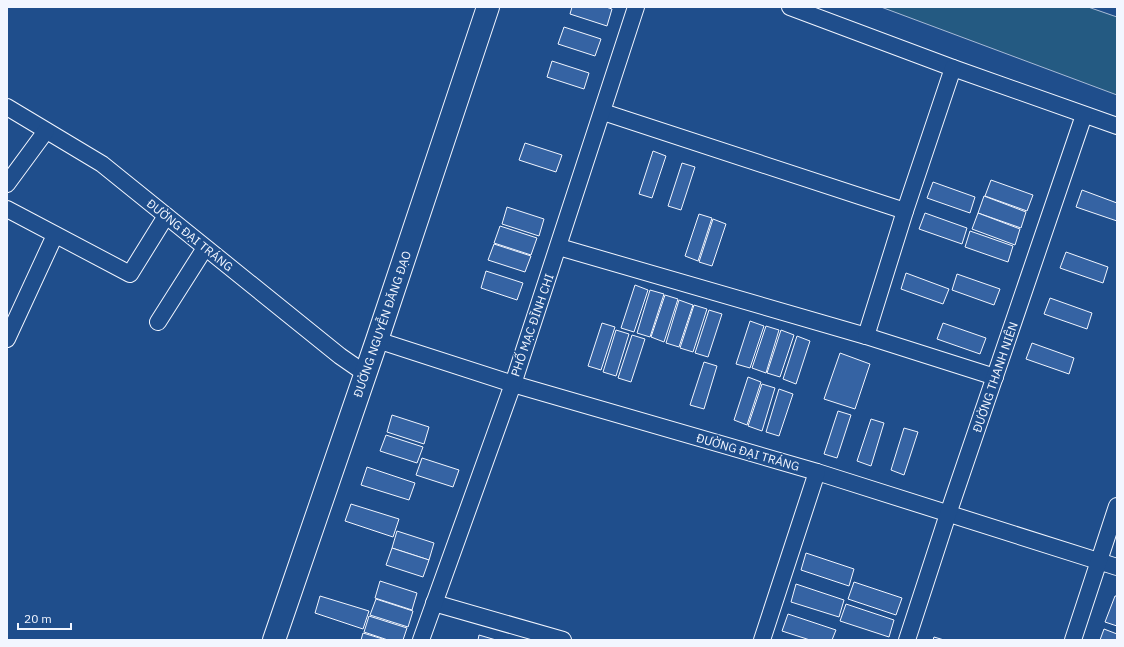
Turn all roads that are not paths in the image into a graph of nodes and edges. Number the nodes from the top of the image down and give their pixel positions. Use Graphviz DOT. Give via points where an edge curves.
graph roads {
  1 [pos="488,7"];
  2 [pos="636,7"];
  3 [pos="790,7"];
  4 [pos="953,68"];
  5 [pos="7,107"];
  6 [pos="603,112"];
  7 [pos="1084,115"];
  8 [pos="1117,126"];
  9 [pos="46,130"];
  10 [pos="7,184"];
  11 [pos="7,209"];
  12 [pos="905,212"];
  13 [pos="166,216"];
  14 [pos="55,234"];
  15 [pos="558,247"];
  16 [pos="205,248"];
  17 [pos="158,322"];
  18 [pos="866,336"];
  19 [pos="7,339"];
  20 [pos="378,340"];
  21 [pos="366,374"];
  22 [pos="995,378"];
  23 [pos="513,384"];
  24 [pos="817,472"];
  25 [pos="1117,506"];
  26 [pos="948,514"];
  27 [pos="1099,561"];
  28 [pos="1117,567"];
  29 [pos="434,603"];
  30 [pos="274,640"];
  31 [pos="421,640"];
  32 [pos="563,640"];
  33 [pos="762,640"];
  34 [pos="907,640"];
  35 [pos="1073,640"];
  1 -- 20 [label="main road, ĐƯỜNG NGUYỄN ĐĂNG ĐẠO"];
  2 -- 6 [label="street, PHỐ MẠC ĐĨNH CHI"];
  3 -- 4 [label="street"];
  4 -- 7 [label="street"];
  4 -- 12 [label="street"];
  5 -- 9 [label="street, ĐƯỜNG ĐẠI TRÁNG"];
  6 -- 12 [label="street"];
  6 -- 15 [label="street, PHỐ MẠC ĐĨNH CHI"];
  7 -- 8 [label="street"];
  7 -- 22 [label="street, ĐƯỜNG THANH NIÊN"];
  9 -- 10 [label="street"];
  9 -- 13 [label="street, ĐƯỜNG ĐẠI TRÁNG" via="102,164"];
  11 -- 14 [label="street"];
  12 -- 18 [label="street"];
  13 -- 14 [label="street" via="130,274"];
  13 -- 16 [label="street, ĐƯỜNG ĐẠI TRÁNG"];
  14 -- 19 [label="street"];
  15 -- 18 [label="street"];
  15 -- 23 [label="street, PHỐ MẠC ĐĨNH CHI"];
  16 -- 17 [label="street"];
  16 -- 21 [label="street, ĐƯỜNG ĐẠI TRÁNG"];
  18 -- 22 [label="street"];
  20 -- 21 [label="main road, ĐƯỜNG NGUYỄN ĐĂNG ĐẠO"];
  20 -- 23 [label="street, ĐƯỜNG ĐẠI TRÁNG"];
  21 -- 30 [label="main road, ĐƯỜNG NGUYỄN ĐĂNG ĐẠO"];
  22 -- 26 [label="street, ĐƯỜNG THANH NIÊN"];
  23 -- 24 [label="street, ĐƯỜNG ĐẠI TRÁNG"];
  23 -- 29 [label="street, PHỐ MẠC ĐĨNH CHI"];
  24 -- 26 [label="street, ĐƯỜNG ĐẠI TRÁNG"];
  24 -- 33 [label="street"];
  25 -- 27 [label="street"];
  26 -- 27 [label="street, ĐƯỜNG ĐẠI TRÁNG"];
  26 -- 34 [label="street, ĐƯỜNG THANH NIÊN"];
  27 -- 28 [label="street, ĐƯỜNG ĐẠI TRÁNG"];
  27 -- 35 [label="street"];
  29 -- 31 [label="street, PHỐ MẠC ĐĨNH CHI"];
  29 -- 32 [label="street"];
}
